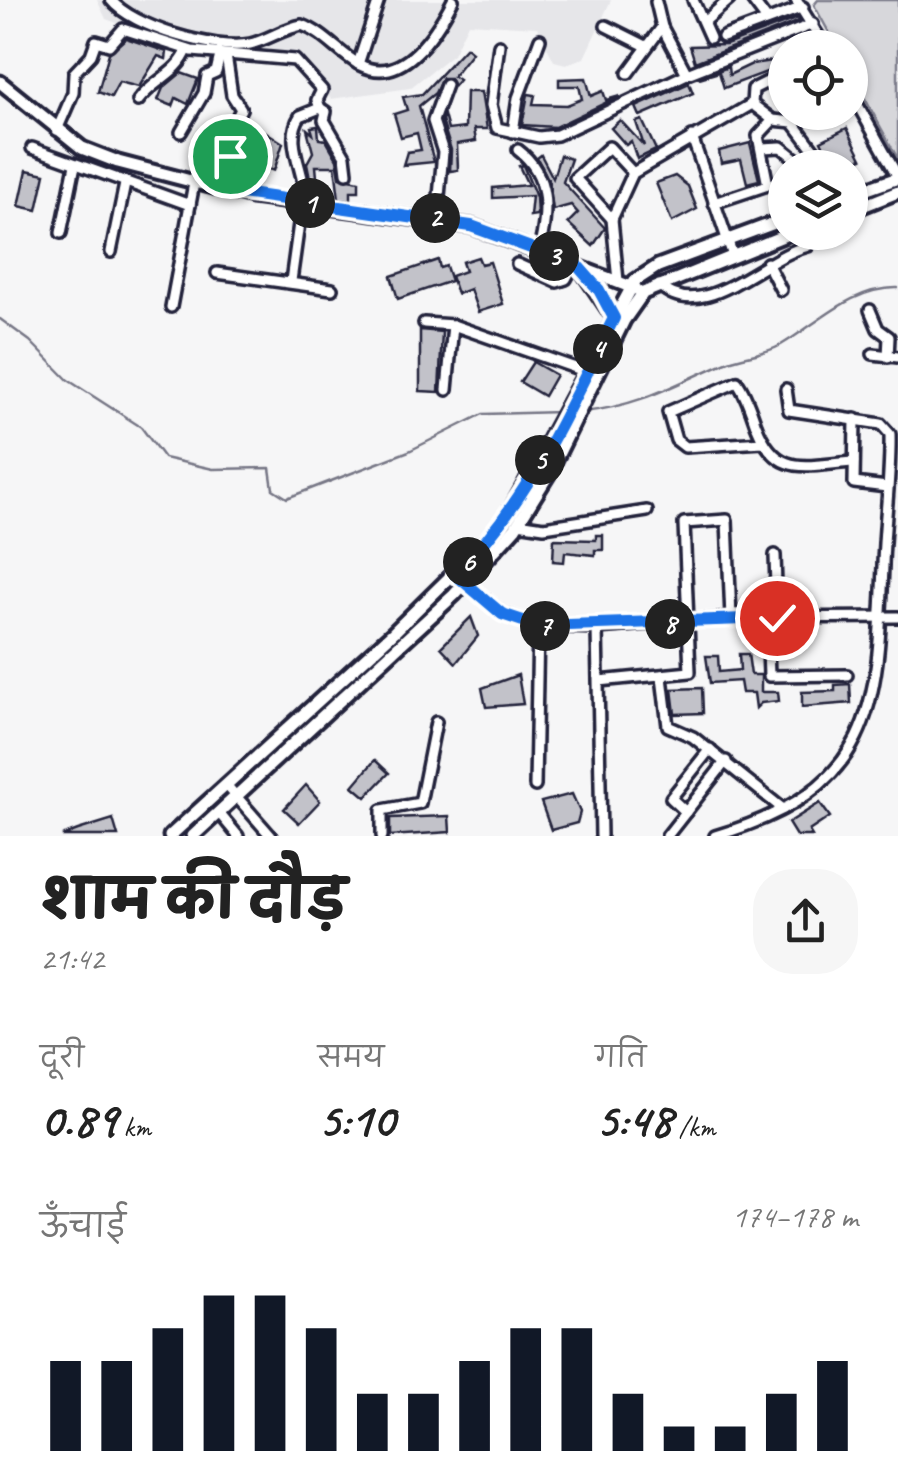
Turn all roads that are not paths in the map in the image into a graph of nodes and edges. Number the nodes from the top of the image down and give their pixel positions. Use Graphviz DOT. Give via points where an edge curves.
graph roads {
  1 [pos="111,0"];
  2 [pos="379,0"];
  3 [pos="453,0"];
  4 [pos="693,0"];
  5 [pos="729,0"];
  6 [pos="752,0"];
  7 [pos="656,2"];
  8 [pos="800,3"];
  9 [pos="768,20"];
  10 [pos="705,21"];
  11 [pos="813,24"];
  12 [pos="606,26"];
  13 [pos="662,27"];
  14 [pos="816,30"];
  15 [pos="723,37"];
  16 [pos="710,38"];
  17 [pos="540,39"];
  18 [pos="499,45"];
  19 [pos="646,46"];
  20 [pos="187,50"];
  21 [pos="223,55"];
  22 [pos="358,64"];
  23 [pos="628,73"];
  24 [pos="688,74"];
  25 [pos="0,82"];
  26 [pos="768,82"];
  27 [pos="446,86"];
  28 [pos="138,101"];
  29 [pos="752,104"];
  30 [pos="320,108"];
  31 [pos="768,116"];
  32 [pos="768,124"];
  33 [pos="868,124"];
  34 [pos="57,130"];
  35 [pos="799,130"];
  36 [pos="180,132"];
  37 [pos="512,132"];
  38 [pos="692,137"];
  39 [pos="32,148"];
  40 [pos="762,148"];
  41 [pos="518,150"];
  42 [pos="785,150"];
  43 [pos="814,150"];
  44 [pos="75,165"];
  45 [pos="632,172"];
  46 [pos="347,173"];
  47 [pos="898,178"];
  48 [pos="194,183"];
  49 [pos="125,184"];
  50 [pos="868,189"];
  51 [pos="221,190"];
  52 [pos="898,192"];
  53 [pos="303,202"];
  54 [pos="714,203"];
  55 [pos="190,204"];
  56 [pos="868,204"];
  57 [pos="437,218"];
  58 [pos="612,219"];
  59 [pos="768,225"];
  60 [pos="61,233"];
  61 [pos="726,241"];
  62 [pos="768,242"];
  63 [pos="540,250"];
  64 [pos="798,250"];
  65 [pos="111,252"];
  66 [pos="733,256"];
  67 [pos="767,263"];
  68 [pos="517,264"];
  69 [pos="576,264"];
  70 [pos="218,273"];
  71 [pos="292,281"];
  72 [pos="618,281"];
  73 [pos="658,285"];
  74 [pos="332,289"];
  75 [pos="637,290"];
  76 [pos="781,290"];
  77 [pos="171,307"];
  78 [pos="870,310"];
  79 [pos="614,318"];
  80 [pos="424,323"];
  81 [pos="454,325"];
  82 [pos="873,354"];
  83 [pos="893,357"];
  84 [pos="587,372"];
  85 [pos="786,388"];
  86 [pos="447,390"];
  87 [pos="579,399"];
  88 [pos="855,419"];
  89 [pos="763,442"];
  90 [pos="854,462"];
  91 [pos="887,488"];
  92 [pos="647,510"];
  93 [pos="518,523"];
  94 [pos="884,538"];
  95 [pos="898,538"];
  96 [pos="775,555"];
  97 [pos="455,574"];
  98 [pos="466,584"];
  99 [pos="772,617"];
  100 [pos="881,617"];
  101 [pos="898,617"];
  102 [pos="731,618"];
  103 [pos="686,623"];
  104 [pos="538,626"];
  105 [pos="597,628"];
  106 [pos="847,675"];
  107 [pos="662,677"];
  108 [pos="598,682"];
  109 [pos="436,722"];
  110 [pos="710,748"];
  111 [pos="726,761"];
  112 [pos="535,786"];
  113 [pos="232,792"];
  114 [pos="784,810"];
  115 [pos="686,812"];
  116 [pos="219,813"];
  117 [pos="170,836"];
  118 [pos="193,836"];
  119 [pos="238,836"];
  120 [pos="271,836"];
  121 [pos="382,836"];
  122 [pos="602,836"];
  123 [pos="667,836"];
  124 [pos="715,836"];
  1 -- 22 [label="street" via="136,21 223,43 251,44 302,25"];
  2 -- 22 [label="street"];
  3 -- 22 [label="street" via="412,56 379,69"];
  4 -- 10 [label="street"];
  5 -- 10 [label="street"];
  6 -- 9 [label="street"];
  7 -- 13 [label="street"];
  8 -- 9 [label="street"];
  8 -- 11 [label="street"];
  9 -- 15 [label="street"];
  10 -- 16 [label="street"];
  11 -- 14 [label="street"];
  11 -- 24 [label="street"];
  12 -- 19 [label="street"];
  13 -- 19 [label="street"];
  13 -- 24 [label="street"];
  17 -- 37 [label="street"];
  18 -- 37 [label="street" via="491,105 498,130"];
  19 -- 23 [label="street"];
  20 -- 21 [label="street"];
  20 -- 28 [label="street" via="178,67"];
  20 -- 34 [label="street" via="124,28 111,44 96,41 72,75 73,93"];
  21 -- 30 [label="street" via="295,60 322,89"];
  21 -- 36 [label="street"];
  21 -- 51 [label="street" via="240,109"];
  24 -- 37 [label="street" via="556,134"];
  25 -- 34 [label="main road"];
  26 -- 29 [label="street" via="753,89"];
  27 -- 57 [label="street" via="433,121 443,154"];
  29 -- 31 [label="street"];
  29 -- 38 [label="street"];
  30 -- 46 [label="street"];
  30 -- 53 [label="street" via="300,116 294,131 296,161 306,180"];
  32 -- 40 [label="street" via="759,132"];
  33 -- 47 [label="street"];
  34 -- 48 [label="main road" via="118,162"];
  35 -- 43 [label="street"];
  38 -- 45 [label="street"];
  38 -- 54 [label="street"];
  39 -- 44 [label="street"];
  40 -- 42 [label="street"];
  40 -- 54 [label="street" via="768,184"];
  41 -- 63 [label="street" via="536,170 546,200"];
  44 -- 49 [label="street"];
  44 -- 60 [label="street"];
  45 -- 58 [label="street"];
  45 -- 58 [label="street" via="608,147 576,178"];
  47 -- 50 [label="main road"];
  48 -- 51 [label="main road"];
  48 -- 55 [label="street"];
  49 -- 55 [label="street"];
  49 -- 65 [label="street"];
  51 -- 53 [label="main road"];
  52 -- 56 [label="main road"];
  53 -- 57 [label="main road"];
  53 -- 71 [label="street"];
  54 -- 61 [label="street"];
  55 -- 77 [label="street"];
  57 -- 63 [label="main road"];
  58 -- 72 [label="street"];
  59 -- 61 [label="main road"];
  61 -- 66 [label="street"];
  61 -- 75 [label="main road" via="658,266"];
  62 -- 66 [label="main road"];
  63 -- 69 [label="main road"];
  64 -- 67 [label="street"];
  66 -- 73 [label="main road"];
  67 -- 73 [label="street" via="692,300 671,297"];
  67 -- 76 [label="street"];
  68 -- 69 [label="street" via="557,282"];
  69 -- 72 [label="main road"];
  69 -- 79 [label="main road"];
  70 -- 71 [label="street"];
  71 -- 74 [label="street"];
  72 -- 75 [label="main road"];
  73 -- 75 [label="main road"];
  75 -- 79 [label="main road"];
  75 -- 87 [label="main road"];
  78 -- 83 [label="street" via="889,337"];
  79 -- 84 [label="main road"];
  80 -- 81 [label="street"];
  81 -- 84 [label="street"];
  81 -- 86 [label="street"];
  82 -- 83 [label="street"];
  84 -- 87 [label="main road"];
  85 -- 88 [label="street" via="786,409"];
  87 -- 93 [label="main road" via="563,446"];
  87 -- 97 [label="main road" via="509,517"];
  88 -- 90 [label="street"];
  88 -- 91 [label="street" via="881,424 890,434"];
  89 -- 89 [label="street" via="737,382 668,412 676,440 685,447"];
  89 -- 90 [label="street" via="786,465"];
  90 -- 91 [label="street" via="855,485"];
  91 -- 94 [label="street"];
  92 -- 93 [label="street" via="544,527"];
  93 -- 98 [label="main road"];
  94 -- 95 [label="street"];
  94 -- 100 [label="street"];
  96 -- 99 [label="street"];
  97 -- 98 [label="street"];
  97 -- 113 [label="main road"];
  98 -- 104 [label="street" via="502,614"];
  98 -- 113 [label="main road"];
  99 -- 100 [label="street"];
  99 -- 102 [label="street"];
  99 -- 106 [label="street" via="769,676"];
  100 -- 101 [label="street"];
  100 -- 114 [label="street" via="876,694 862,730 829,775"];
  102 -- 103 [label="street"];
  102 -- 103 [label="street" via="727,520 684,522"];
  103 -- 105 [label="street"];
  103 -- 107 [label="street" via="690,672"];
  104 -- 105 [label="street"];
  104 -- 112 [label="street"];
  105 -- 108 [label="street"];
  107 -- 108 [label="street"];
  107 -- 110 [label="street" via="665,721"];
  108 -- 122 [label="street"];
  109 -- 121 [label="street" via="420,803 382,810"];
  110 -- 111 [label="street"];
  110 -- 115 [label="street" via="671,798"];
  111 -- 114 [label="street"];
  111 -- 115 [label="street"];
  113 -- 116 [label="main road"];
  113 -- 117 [label="main road"];
  113 -- 120 [label="street"];
  114 -- 124 [label="street"];
  115 -- 123 [label="street"];
  116 -- 118 [label="main road"];
  116 -- 119 [label="street"];
}
